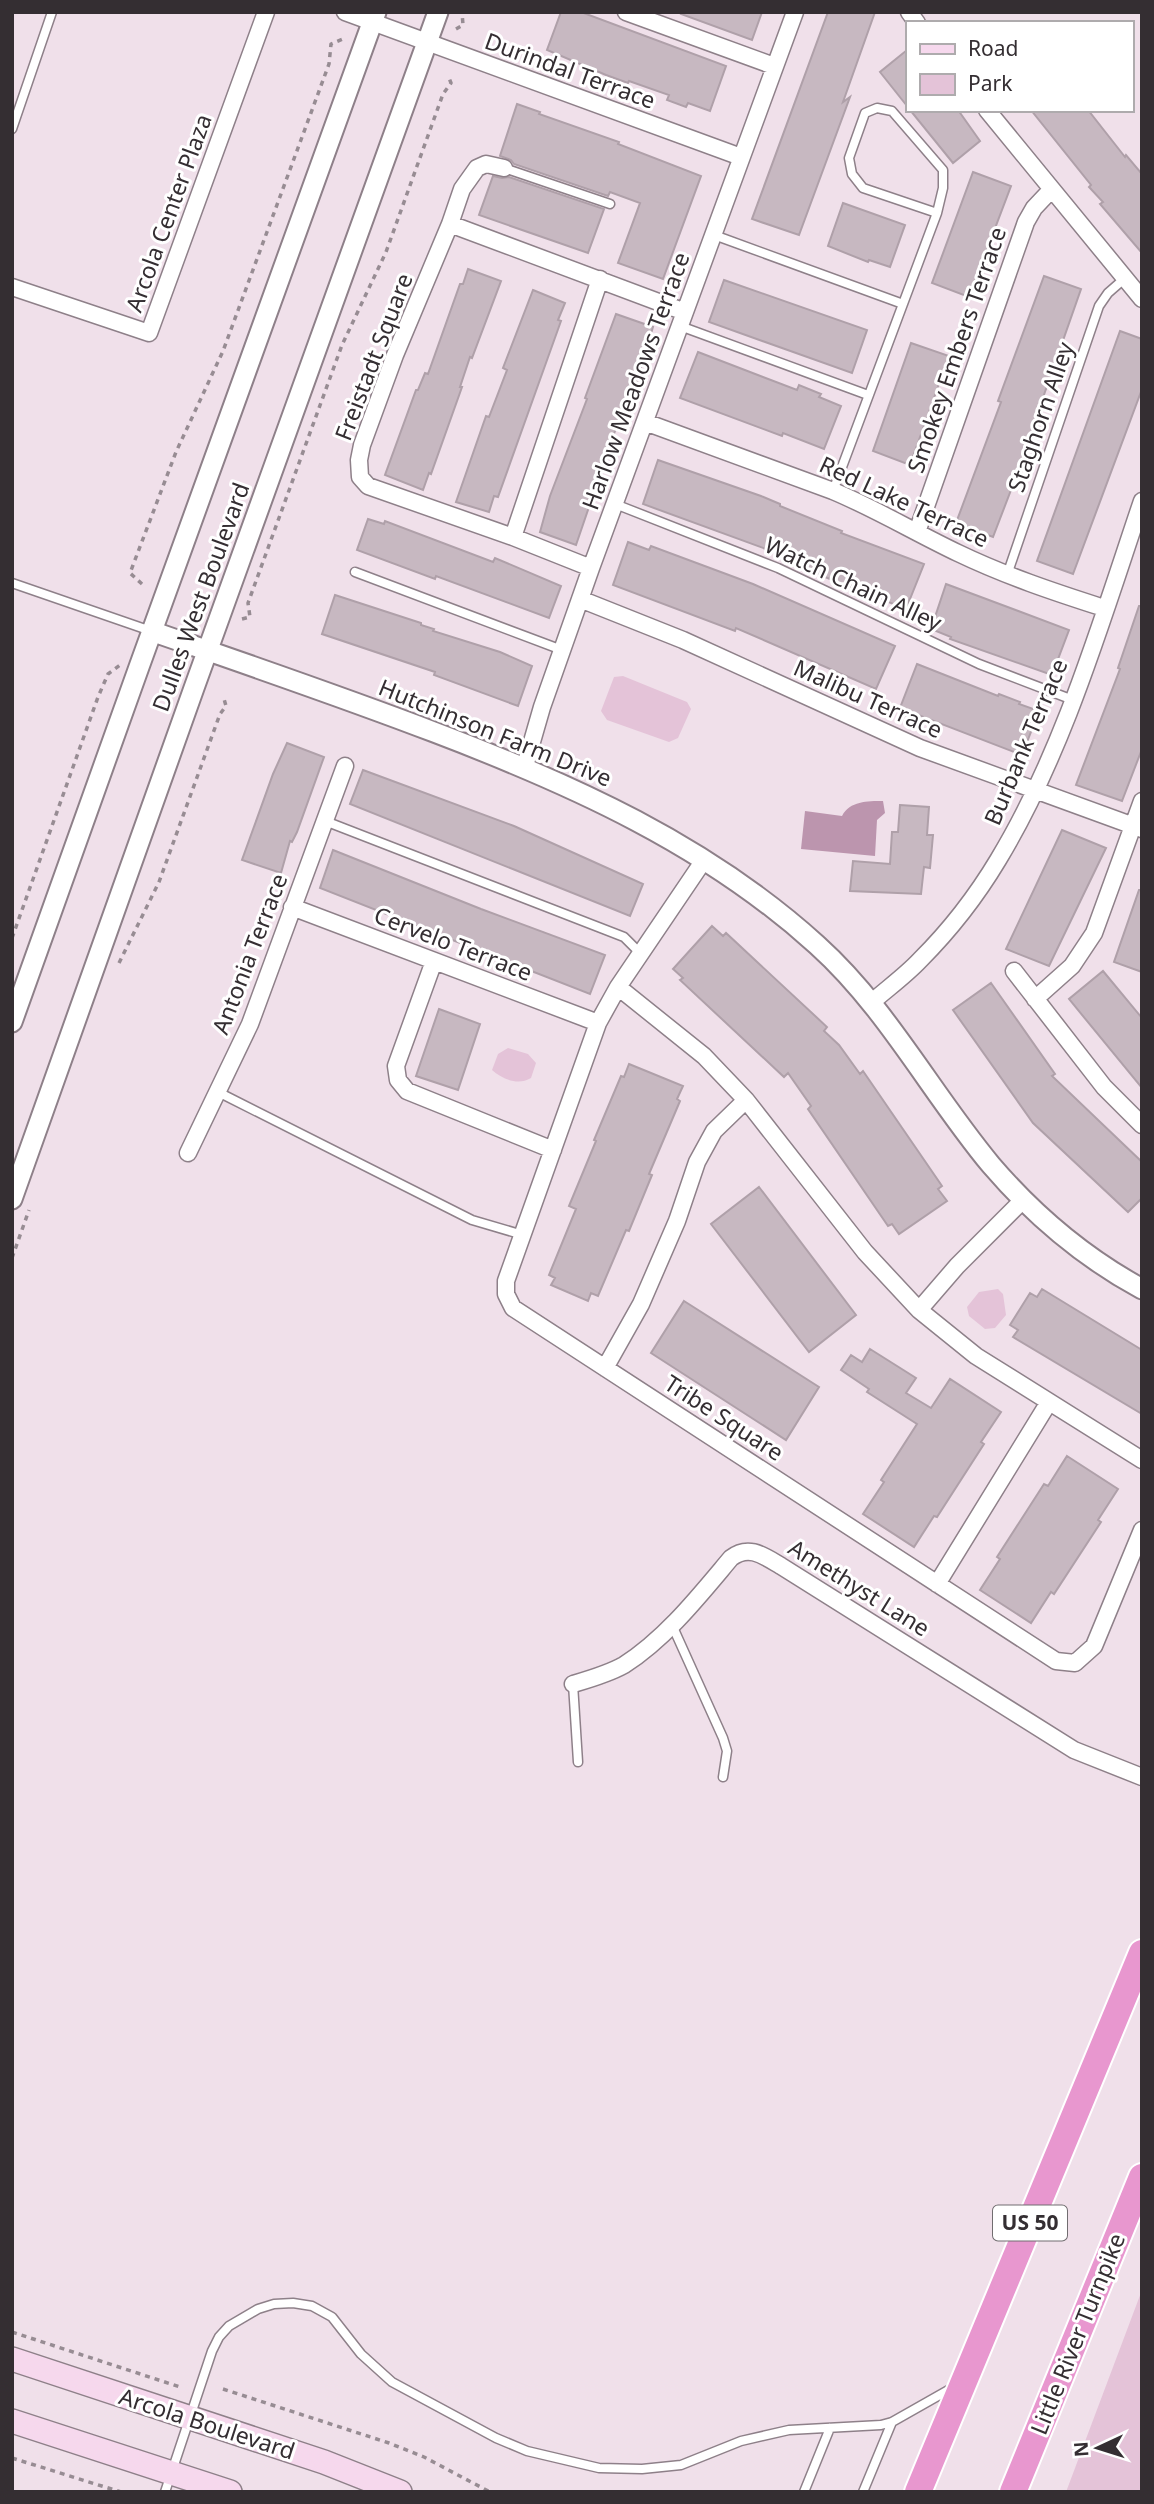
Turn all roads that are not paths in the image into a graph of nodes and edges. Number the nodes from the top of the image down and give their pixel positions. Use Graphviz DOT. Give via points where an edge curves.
graph roads {
  1 [pos="52,12"];
  2 [pos="266,12"];
  3 [pos="345,12"];
  4 [pos="438,12"];
  5 [pos="626,12"];
  6 [pos="795,12"];
  7 [pos="375,17"];
  8 [pos="427,42"];
  9 [pos="774,66"];
  10 [pos="989,112"];
  11 [pos="12,129"];
  12 [pos="741,157"];
  13 [pos="503,168"];
  14 [pos="1051,190"];
  15 [pos="610,204"];
  16 [pos="937,213"];
  17 [pos="450,225"];
  18 [pos="714,235"];
  19 [pos="600,279"];
  20 [pos="1124,279"];
  21 [pos="12,287"];
  22 [pos="1142,299"];
  23 [pos="903,303"];
  24 [pos="683,319"];
  25 [pos="868,396"];
  26 [pos="645,422"];
  27 [pos="833,491"];
  28 [pos="1142,501"];
  29 [pos="615,504"];
  30 [pos="1137,531"];
  31 [pos="917,532"];
  32 [pos="513,537"];
  33 [pos="591,568"];
  34 [pos="355,572"];
  35 [pos="1007,575"];
  36 [pos="12,583"];
  37 [pos="580,599"];
  38 [pos="1104,608"];
  39 [pos="151,631"];
  40 [pos="562,650"];
  41 [pos="207,651"];
  42 [pos="1073,700"];
  43 [pos="345,766"];
  44 [pos="525,766"];
  45 [pos="1035,792"];
  46 [pos="1142,801"];
  47 [pos="324,820"];
  48 [pos="1137,827"];
  49 [pos="704,860"];
  50 [pos="292,907"];
  51 [pos="640,953"];
  52 [pos="434,961"];
  53 [pos="1014,971"];
  54 [pos="618,987"];
  55 [pos="1035,999"];
  56 [pos="873,1002"];
  57 [pos="12,1022"];
  58 [pos="598,1023"];
  59 [pos="218,1092"];
  60 [pos="746,1100"];
  61 [pos="1142,1125"];
  62 [pos="553,1150"];
  63 [pos="188,1153"];
  64 [pos="1023,1200"];
  65 [pos="22,1202"];
  66 [pos="523,1235"];
  67 [pos="1142,1289"];
  68 [pos="919,1310"];
  69 [pos="605,1368"];
  70 [pos="1049,1402"];
  71 [pos="1142,1460"];
  72 [pos="1142,1530"];
  73 [pos="937,1584"];
  74 [pos="672,1625"];
  75 [pos="573,1684"];
  76 [pos="578,1762"];
  77 [pos="723,1777"];
  78 [pos="1142,1777"];
  79 [pos="1142,1953"];
  80 [pos="1142,2177"];
  81 [pos="12,2359"];
  82 [pos="967,2375"];
  83 [pos="190,2418"];
  84 [pos="12,2421"];
  85 [pos="892,2422"];
  86 [pos="830,2428"];
  87 [pos="168,2482"];
  88 [pos="230,2492"];
  89 [pos="400,2492"];
  90 [pos="804,2492"];
  91 [pos="863,2492"];
  92 [pos="918,2492"];
  93 [pos="1013,2492"];
  1 -- 11 [label="lane"];
  2 -- 21 [label="street, Arcola Center Plaza" via="149,333"];
  3 -- 7 [label="street, Durindal Terrace"];
  4 -- 8 [label="street, Dulles West Boulevard"];
  5 -- 9 [label="street"];
  6 -- 9 [label="street, Harlow Meadows Terrace"];
  7 -- 8 [label="street, Durindal Terrace"];
  7 -- 39 [label="street, Dulles West Boulevard"];
  8 -- 12 [label="street, Durindal Terrace"];
  8 -- 41 [label="street, Dulles West Boulevard"];
  9 -- 12 [label="street, Harlow Meadows Terrace"];
  10 -- 14 [label="street"];
  12 -- 18 [label="street, Harlow Meadows Terrace"];
  13 -- 15 [label="lane"];
  13 -- 17 [label="street, Freistadt Square" via="477,167 462,189"];
  14 -- 20 [label="street"];
  14 -- 31 [label="street, Smokey Embers Terrace" via="1026,222"];
  16 -- 16 [label="lane" via="943,170 892,111 877,108 865,113 849,158 852,174 863,188"];
  16 -- 23 [label="lane"];
  17 -- 19 [label="street"];
  17 -- 32 [label="street, Freistadt Square" via="362,445 360,477 368,486"];
  18 -- 23 [label="lane"];
  18 -- 24 [label="street, Harlow Meadows Terrace"];
  19 -- 24 [label="street"];
  19 -- 32 [label="street"];
  20 -- 22 [label="street"];
  20 -- 35 [label="lane, Staghorn Alley" via="1099,306"];
  23 -- 25 [label="lane"];
  24 -- 25 [label="lane"];
  24 -- 26 [label="street, Harlow Meadows Terrace"];
  25 -- 27 [label="lane"];
  26 -- 27 [label="street, Red Lake Terrace"];
  26 -- 29 [label="street, Harlow Meadows Terrace"];
  27 -- 31 [label="street, Red Lake Terrace"];
  28 -- 30 [label="street, Burbank Terrace"];
  29 -- 33 [label="street, Harlow Meadows Terrace"];
  29 -- 42 [label="lane, Watch Chain Alley" via="778,568 979,664"];
  30 -- 38 [label="street, Burbank Terrace"];
  31 -- 35 [label="street, Red Lake Terrace"];
  32 -- 33 [label="street, Freistadt Square"];
  33 -- 37 [label="street, Harlow Meadows Terrace"];
  34 -- 40 [label="lane"];
  35 -- 38 [label="street, Red Lake Terrace"];
  36 -- 39 [label="lane"];
  37 -- 40 [label="street, Harlow Meadows Terrace"];
  37 -- 45 [label="street, Malibu Terrace" via="683,640 920,748"];
  38 -- 42 [label="street, Burbank Terrace"];
  39 -- 41 [label="street, Hutchinson Farm Drive"];
  39 -- 57 [label="street, Dulles West Boulevard"];
  40 -- 44 [label="street, Harlow Meadows Terrace"];
  41 -- 44 [label="street, Hutchinson Farm Drive"];
  41 -- 65 [label="street, Dulles West Boulevard"];
  42 -- 45 [label="street, Burbank Terrace"];
  43 -- 47 [label="street, Antonia Terrace"];
  44 -- 49 [label="street, Hutchinson Farm Drive" via="606,804"];
  45 -- 48 [label="street, Malibu Terrace"];
  45 -- 56 [label="street, Burbank Terrace" via="998,861 960,915 920,961"];
  46 -- 48 [label="street"];
  47 -- 50 [label="street, Antonia Terrace"];
  47 -- 51 [label="lane" via="624,937"];
  48 -- 55 [label="street" via="1094,933 1072,967"];
  49 -- 51 [label="street, Tribe Square"];
  49 -- 56 [label="street, Hutchinson Farm Drive" via="815,943"];
  50 -- 52 [label="street, Cervelo Terrace"];
  50 -- 59 [label="street, Antonia Terrace" via="250,1024"];
  51 -- 54 [label="street, Tribe Square"];
  52 -- 58 [label="street, Cervelo Terrace"];
  52 -- 62 [label="street" via="396,1066 398,1080 407,1091"];
  53 -- 55 [label="street"];
  54 -- 58 [label="street, Tribe Square"];
  54 -- 60 [label="street" via="704,1056"];
  55 -- 61 [label="street" via="1104,1087"];
  56 -- 64 [label="street, Hutchinson Farm Drive" via="990,1164"];
  58 -- 62 [label="street, Tribe Square"];
  59 -- 63 [label="street, Antonia Terrace"];
  59 -- 66 [label="lane" via="472,1220"];
  60 -- 68 [label="street" via="865,1252"];
  60 -- 69 [label="street" via="714,1131 641,1304"];
  62 -- 66 [label="street, Tribe Square"];
  64 -- 67 [label="street, Hutchinson Farm Drive" via="1091,1258"];
  64 -- 68 [label="street"];
  66 -- 69 [label="street, Tribe Square" via="506,1281 513,1308"];
  68 -- 70 [label="street" via="976,1356"];
  69 -- 73 [label="street, Tribe Square"];
  70 -- 71 [label="street"];
  70 -- 73 [label="street"];
  72 -- 73 [label="street, Tribe Square" via="1094,1646 1075,1663 1056,1661"];
  74 -- 75 [label="street, Amethyst Lane" via="623,1665"];
  74 -- 77 [label="lane" via="723,1738 727,1751"];
  74 -- 78 [label="street, Amethyst Lane" via="731,1558 739,1552 756,1552 1060,1742"];
  75 -- 76 [label="lane"];
  79 -- 82 [label="highway, US 50"];
  80 -- 93 [label="highway, Little River Turnpike"];
  81 -- 83 [label="main road, Arcola Boulevard"];
  82 -- 85 [label="lane"];
  82 -- 92 [label="highway, US 50"];
  83 -- 86 [label="lane" via="219,2337 258,2309 293,2303 312,2306 332,2317 361,2354 392,2382 496,2438 572,2463 642,2469 681,2465 757,2436"];
  83 -- 87 [label="lane"];
  83 -- 89 [label="main road, Arcola Boulevard"];
  84 -- 87 [label="main road"];
  85 -- 86 [label="lane"];
  85 -- 91 [label="lane"];
  86 -- 90 [label="lane"];
  87 -- 88 [label="main road"];
}
